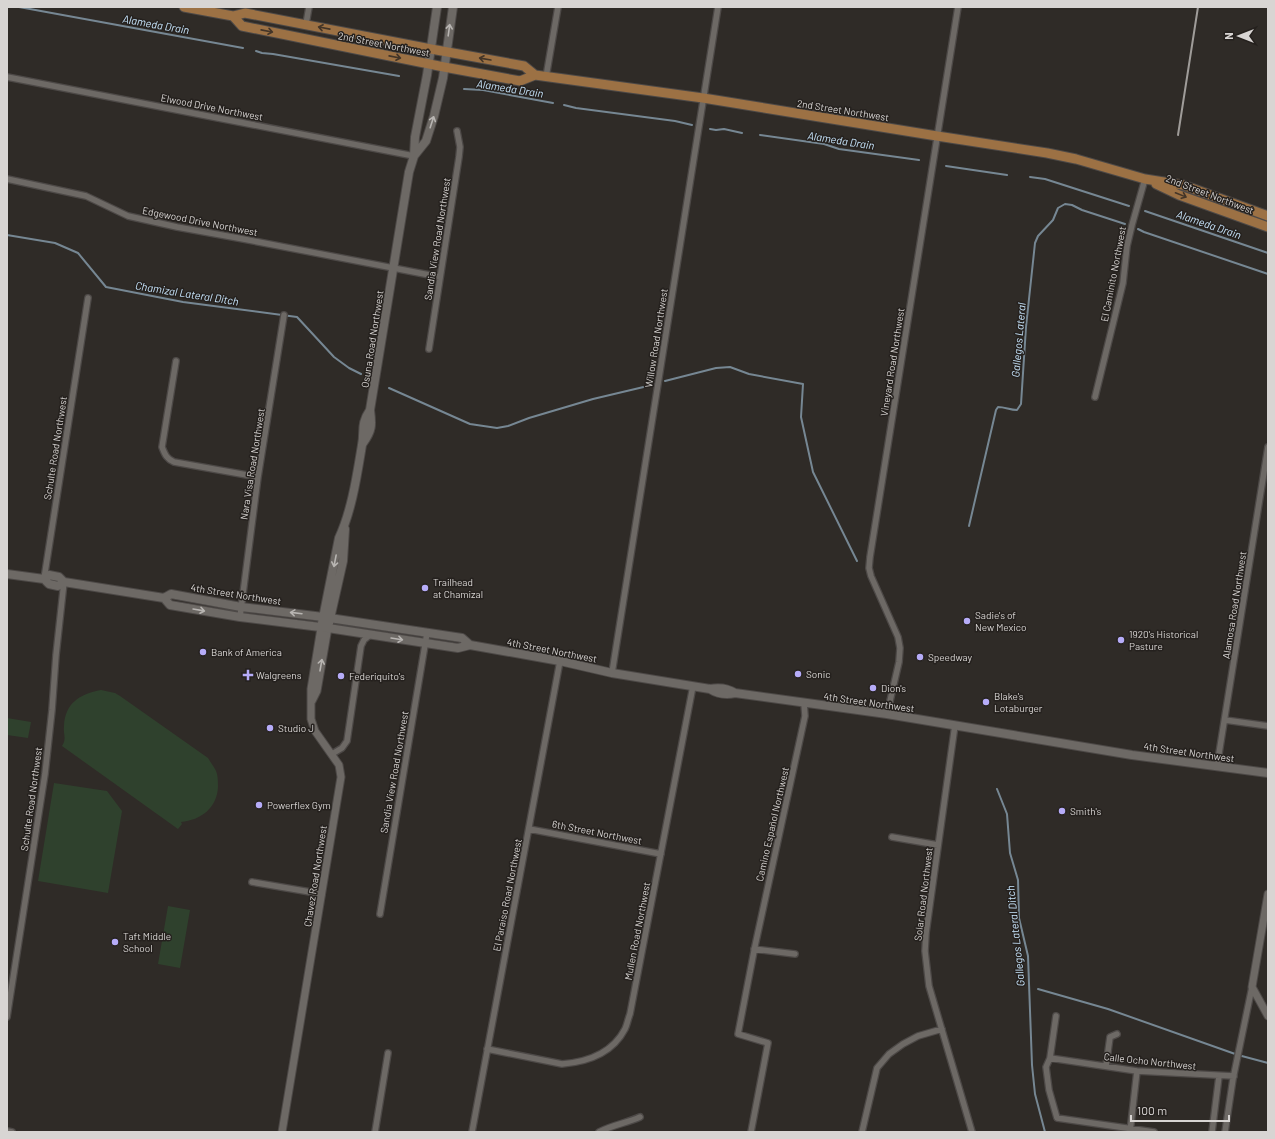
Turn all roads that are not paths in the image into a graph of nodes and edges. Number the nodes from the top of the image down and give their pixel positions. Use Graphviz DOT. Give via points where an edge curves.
graph roads {
  1 [pos="184,7"];
  2 [pos="309,7"];
  3 [pos="437,7"];
  4 [pos="453,7"];
  5 [pos="558,7"];
  6 [pos="718,7"];
  7 [pos="958,7"];
  8 [pos="233,16"];
  9 [pos="306,24"];
  10 [pos="431,49"];
  11 [pos="446,52"];
  12 [pos="429,64"];
  13 [pos="444,67"];
  14 [pos="535,75"];
  15 [pos="7,77"];
  16 [pos="546,77"];
  17 [pos="703,98"];
  18 [pos="457,131"];
  19 [pos="937,136"];
  20 [pos="414,156"];
  21 [pos="7,179"];
  22 [pos="1145,179"];
  23 [pos="1268,216"];
  24 [pos="1268,227"];
  25 [pos="394,269"];
  26 [pos="440,277"];
  27 [pos="88,298"];
  28 [pos="284,315"];
  29 [pos="429,349"];
  30 [pos="176,361"];
  31 [pos="1095,396"];
  32 [pos="1268,447"];
  33 [pos="258,477"];
  34 [pos="7,574"];
  35 [pos="44,579"];
  36 [pos="64,582"];
  37 [pos="164,598"];
  38 [pos="241,607"];
  39 [pos="240,617"];
  40 [pos="326,623"];
  41 [pos="427,633"];
  42 [pos="370,635"];
  43 [pos="425,644"];
  44 [pos="470,645"];
  45 [pos="560,661"];
  46 [pos="612,673"];
  47 [pos="693,686"];
  48 [pos="804,703"];
  49 [pos="887,714"];
  50 [pos="1225,720"];
  51 [pos="955,725"];
  52 [pos="1268,726"];
  53 [pos="332,754"];
  54 [pos="1218,766"];
  55 [pos="1268,773"];
  56 [pos="529,829"];
  57 [pos="892,836"];
  58 [pos="938,845"];
  59 [pos="661,854"];
  60 [pos="252,882"];
  61 [pos="322,894"];
  62 [pos="1268,894"];
  63 [pos="380,914"];
  64 [pos="754,949"];
  65 [pos="795,954"];
  66 [pos="1252,987"];
  67 [pos="1056,1016"];
  68 [pos="1268,1016"];
  69 [pos="7,1017"];
  70 [pos="942,1029"];
  71 [pos="1117,1034"];
  72 [pos="487,1049"];
  73 [pos="388,1053"];
  74 [pos="1050,1058"];
  75 [pos="1106,1066"];
  76 [pos="1137,1071"];
  77 [pos="1219,1076"];
  78 [pos="1234,1076"];
  79 [pos="640,1117"];
  80 [pos="1130,1130"];
  81 [pos="7,1131"];
  82 [pos="12,1132"];
  83 [pos="282,1132"];
  84 [pos="375,1132"];
  85 [pos="472,1132"];
  86 [pos="599,1132"];
  87 [pos="751,1132"];
  88 [pos="862,1132"];
  89 [pos="972,1132"];
  90 [pos="1154,1132"];
  91 [pos="1212,1132"];
  92 [pos="1225,1132"];
  1 -- 8 [label="main road, 2nd Street Northwest"];
  2 -- 9 [label="street"];
  3 -- 10 [label="main road, Osuna Road Northwest"];
  11 -- 4 [label="main road, Osuna Road Northwest, one-way"];
  5 -- 16 [label="street"];
  6 -- 17 [label="street, Willow Road Northwest"];
  7 -- 19 [label="street, Vineyard Road Northwest"];
  8 -- 9 [label="main road, 2nd Street Northwest" via="245,13"];
  8 -- 12 [label="main road, 2nd Street Northwest, one-way" via="242,26"];
  10 -- 9 [label="main road, 2nd Street Northwest, one-way"];
  10 -- 11 [label="main road, 2nd Street Northwest"];
  10 -- 12 [label="main road, Osuna Road Northwest"];
  11 -- 13 [label="main road, Osuna Road Northwest"];
  14 -- 11 [label="main road, 2nd Street Northwest, one-way" via="524,66"];
  12 -- 13 [label="main road, 2nd Street Northwest"];
  12 -- 20 [label="main road, Osuna Road Northwest" via="415,137"];
  13 -- 14 [label="main road, 2nd Street Northwest" via="520,81"];
  20 -- 13 [label="main road, Osuna Road Northwest, one-way" via="426,141"];
  14 -- 16 [label="main road, 2nd Street Northwest"];
  15 -- 20 [label="street, Elwood Drive Northwest"];
  16 -- 17 [label="main road, 2nd Street Northwest"];
  17 -- 19 [label="main road, 2nd Street Northwest"];
  17 -- 46 [label="street, Willow Road Northwest"];
  18 -- 26 [label="street, Sandia View Road Northwest" via="459,157"];
  19 -- 22 [label="main road, 2nd Street Northwest" via="1047,153"];
  19 -- 49 [label="street, Vineyard Road Northwest" via="869,568 870,576 898,637 900,648"];
  20 -- 25 [label="main road, Osuna Road Northwest" via="409,172"];
  21 -- 25 [label="street, Edgewood Drive Northwest" via="86,196 128,216"];
  22 -- 23 [label="main road, 2nd Street Northwest" via="1183,185"];
  22 -- 24 [label="main road, 2nd Street Northwest, one-way" via="1179,195"];
  22 -- 31 [label="street, El Caminito Northwest" via="1127,246 1123,283"];
  25 -- 26 [label="street, Edgewood Drive Northwest"];
  25 -- 40 [label="main road, Osuna Road Northwest" via="370,410 372,421 369,434 363,443 345,524 343,561"];
  26 -- 29 [label="street, Sandia View Road Northwest"];
  27 -- 35 [label="street, Schulte Road Northwest"];
  28 -- 33 [label="street, Nara Visa Road Northwest"];
  30 -- 33 [label="street" via="162,447 166,456 174,462"];
  32 -- 50 [label="street, Alamosa Road Northwest"];
  33 -- 38 [label="street, Nara Visa Road Northwest"];
  34 -- 35 [label="main road, 4th Street Northwest"];
  35 -- 36 [label="main road, 4th Street Northwest" via="49,584 58,586"];
  36 -- 37 [label="main road, 4th Street Northwest"];
  36 -- 69 [label="street, Schulte Road Northwest" via="45,774"];
  37 -- 38 [label="main road, 4th Street Northwest" via="171,594"];
  37 -- 39 [label="main road, 4th Street Northwest, one-way" via="170,605"];
  38 -- 39 [label="street, Nara Visa Road Northwest"];
  40 -- 38 [label="main road, 4th Street Northwest, one-way"];
  39 -- 40 [label="main road, 4th Street Northwest"];
  40 -- 41 [label="main road, 4th Street Northwest"];
  40 -- 42 [label="main road, 4th Street Northwest"];
  40 -- 53 [label="street" via="311,689 311,719 315,731"];
  41 -- 43 [label="street, Sandia View Road Northwest"];
  41 -- 44 [label="main road, 4th Street Northwest" via="462,638"];
  42 -- 43 [label="main road, 4th Street Northwest, one-way"];
  42 -- 53 [label="street" via="364,640 360,653 347,741 342,748"];
  43 -- 44 [label="main road, 4th Street Northwest" via="458,648"];
  43 -- 63 [label="street, Sandia View Road Northwest"];
  44 -- 45 [label="main road, 4th Street Northwest"];
  45 -- 46 [label="main road, 4th Street Northwest"];
  45 -- 56 [label="street, El Paraiso Road Northwest"];
  46 -- 47 [label="main road, 4th Street Northwest"];
  47 -- 48 [label="main road, 4th Street Northwest" via="710,689 716,693"];
  47 -- 59 [label="street, Mullen Road Northwest"];
  48 -- 49 [label="main road, 4th Street Northwest"];
  48 -- 64 [label="street, Camino Español Northwest" via="805,716"];
  49 -- 51 [label="main road, 4th Street Northwest"];
  50 -- 52 [label="street"];
  50 -- 54 [label="street, Alamosa Road Northwest"];
  51 -- 54 [label="main road, 4th Street Northwest" via="1132,755"];
  51 -- 58 [label="street, Solar Road Northwest"];
  53 -- 61 [label="street, Chavez Road Northwest" via="341,777"];
  54 -- 55 [label="main road, 4th Street Northwest"];
  56 -- 59 [label="street, 6th Street Northwest"];
  56 -- 72 [label="street, El Paraiso Road Northwest"];
  57 -- 58 [label="street"];
  58 -- 70 [label="street, Solar Road Northwest" via="925,951 929,986"];
  59 -- 72 [label="street, Mullen Road Northwest" via="630,1014 625,1029 617,1040 596,1057 562,1064"];
  60 -- 61 [label="street"];
  61 -- 83 [label="street, Chavez Road Northwest"];
  62 -- 66 [label="street"];
  64 -- 65 [label="street"];
  64 -- 87 [label="street, Camino Español Northwest" via="738,1034 768,1043"];
  66 -- 68 [label="street"];
  66 -- 78 [label="street"];
  67 -- 74 [label="street"];
  70 -- 88 [label="street" via="918,1036 903,1044 889,1054 877,1068"];
  70 -- 89 [label="street, Solar Road Northwest"];
  71 -- 75 [label="street" via="1110,1037"];
  72 -- 85 [label="street, El Paraiso Road Northwest"];
  73 -- 84 [label="street"];
  74 -- 75 [label="street, Calle Ocho Northwest"];
  74 -- 80 [label="street" via="1046,1068 1057,1118"];
  75 -- 76 [label="street, Calle Ocho Northwest"];
  76 -- 77 [label="street, Calle Ocho Northwest"];
  76 -- 80 [label="street"];
  77 -- 78 [label="street, Calle Ocho Northwest"];
  77 -- 91 [label="street"];
  78 -- 92 [label="street"];
  79 -- 86 [label="street"];
  80 -- 90 [label="street"];
  81 -- 82 [label="street"];
}
